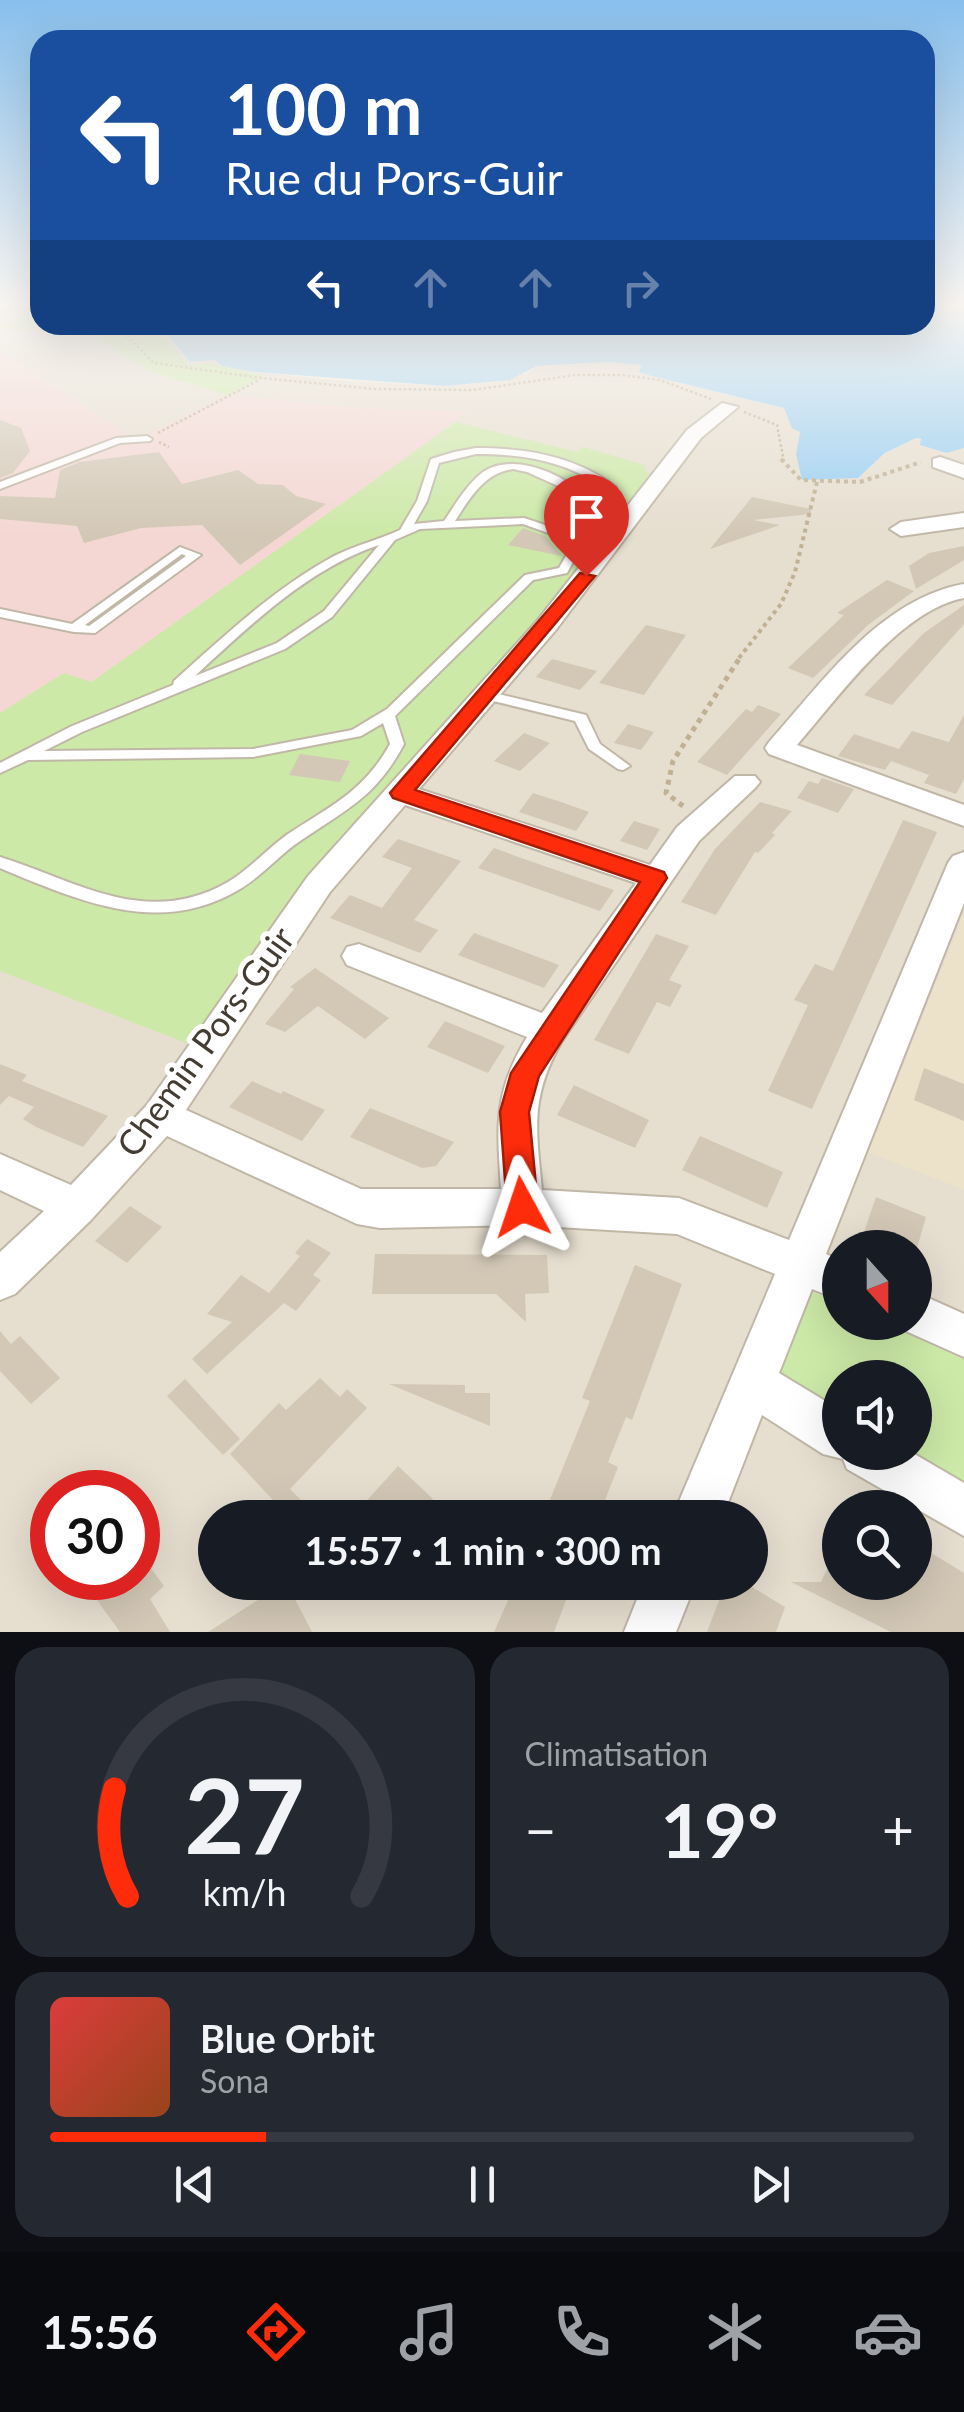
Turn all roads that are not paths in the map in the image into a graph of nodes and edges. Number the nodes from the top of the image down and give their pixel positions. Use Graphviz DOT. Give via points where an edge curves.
graph roads {
  1 [pos="729,406"];
  2 [pos="146,439"];
  3 [pos="940,462"];
  4 [pos="964,472"];
  5 [pos="0,486"];
  6 [pos="964,520"];
  7 [pos="448,524"];
  8 [pos="552,529"];
  9 [pos="901,529"];
  10 [pos="398,534"];
  11 [pos="580,540"];
  12 [pos="964,591"];
  13 [pos="0,613"];
  14 [pos="74,628"];
  15 [pos="168,694"];
  16 [pos="486,695"];
  17 [pos="387,714"];
  18 [pos="28,756"];
  19 [pos="623,766"];
  20 [pos="0,770"];
  21 [pos="745,782"];
  22 [pos="401,793"];
  23 [pos="964,816"];
  24 [pos="0,862"];
  25 [pos="964,863"];
  26 [pos="655,878"];
  27 [pos="359,956"];
  28 [pos="549,1032"];
  29 [pos="161,1116"];
  30 [pos="0,1171"];
  31 [pos="77,1206"];
  32 [pos="522,1207"];
  33 [pos="821,1271"];
  34 [pos="0,1280"];
  35 [pos="932,1322"];
  36 [pos="964,1336"];
  37 [pos="753,1383"];
  38 [pos="822,1426"];
  39 [pos="895,1470"];
  40 [pos="704,1500"];
  41 [pos="964,1511"];
  42 [pos="663,1600"];
  43 [pos="650,1632"];
  1 -- 16 [label="street, Chemin Pors-Guir" via="694,434"];
  2 -- 5 [label="lane" via="119,440"];
  3 -- 4 [label="street"];
  6 -- 9 [label="street"];
  7 -- 8 [label="lane" via="524,521"];
  7 -- 8 [label="lane" via="490,468 513,467 573,489"];
  7 -- 10 [label="lane"];
  8 -- 11 [label="lane"];
  10 -- 11 [label="lane" via="422,501 435,460 472,452 524,455 595,472 612,488 612,514 599,532"];
  10 -- 15 [label="lane" via="366,543 252,619"];
  10 -- 15 [label="lane" via="328,614 281,646"];
  11 -- 17 [label="lane" via="563,570 528,577"];
  12 -- 23 [label="street" via="929,599 900,622 778,748"];
  13 -- 14 [label="lane"];
  14 -- 14 [label="lane" via="92,630 195,555 180,550"];
  15 -- 18 [label="lane"];
  16 -- 19 [label="lane" via="580,718 594,746"];
  16 -- 22 [label="street, Chemin Pors-Guir"];
  17 -- 18 [label="lane" via="356,733 252,753"];
  17 -- 24 [label="lane" via="397,744 382,776 228,890 163,911 113,906"];
  18 -- 20 [label="lane"];
  21 -- 26 [label="street" via="702,820"];
  22 -- 26 [label="street"];
  22 -- 29 [label="street, Chemin Pors-Guir" via="319,884"];
  25 -- 33 [label="street"];
  26 -- 28 [label="street"];
  27 -- 28 [label="street"];
  28 -- 32 [label="street" via="525,1073 515,1112"];
  29 -- 31 [label="street, Chemin Pors-Guir"];
  29 -- 32 [label="street" via="357,1206"];
  30 -- 31 [label="street"];
  31 -- 34 [label="street, Chemin Pors-Guir"];
  32 -- 33 [label="street" via="679,1216"];
  33 -- 37 [label="street"];
  35 -- 36 [label="street"];
  37 -- 38 [label="street"];
  37 -- 40 [label="street"];
  39 -- 41 [label="street"];
  42 -- 43 [label="street"];
}
